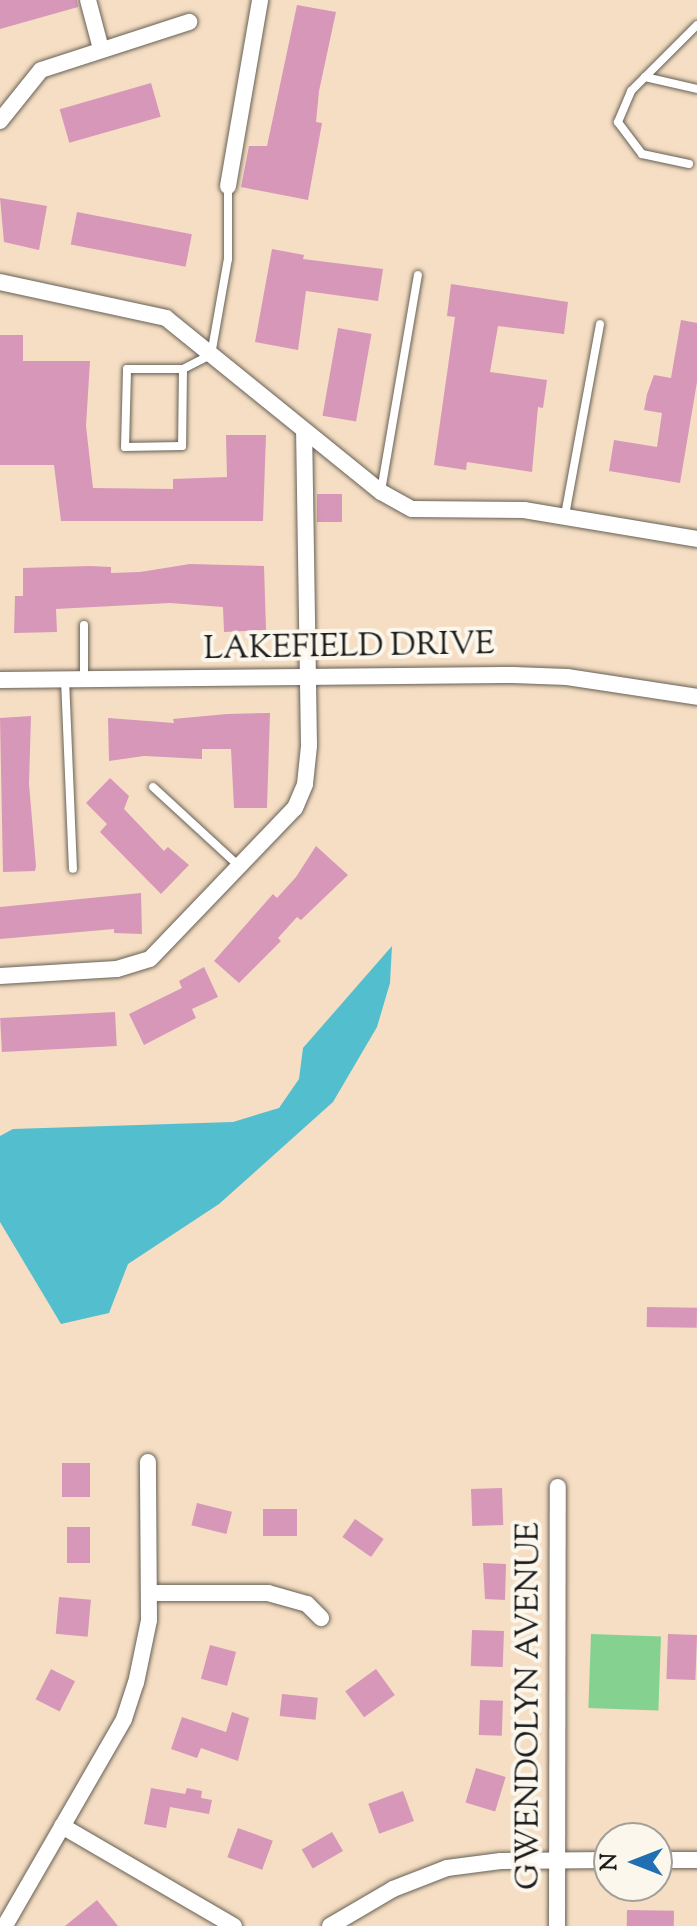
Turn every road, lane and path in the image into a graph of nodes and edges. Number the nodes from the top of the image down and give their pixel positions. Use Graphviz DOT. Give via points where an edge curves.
graph roads {
  1 [pos="88,0"];
  2 [pos="260,0"];
  3 [pos="189,22"];
  4 [pos="697,25"];
  5 [pos="101,49"];
  6 [pos="645,77"];
  7 [pos="697,89"];
  8 [pos="0,121"];
  9 [pos="689,164"];
  10 [pos="228,186"];
  11 [pos="418,275"];
  12 [pos="0,282"];
  13 [pos="600,324"];
  14 [pos="211,355"];
  15 [pos="183,369"];
  16 [pos="304,432"];
  17 [pos="381,492"];
  18 [pos="565,515"];
  19 [pos="697,539"];
  20 [pos="84,625"];
  21 [pos="309,676"];
  22 [pos="65,679"];
  23 [pos="84,679"];
  24 [pos="0,680"];
  25 [pos="697,697"];
  26 [pos="153,787"];
  27 [pos="239,866"];
  28 [pos="73,869"];
  29 [pos="0,976"];
  30 [pos="148,1462"];
  31 [pos="558,1487"];
  32 [pos="149,1593"];
  33 [pos="321,1618"];
  34 [pos="62,1826"];
  35 [pos="593,1860"];
  36 [pos="673,1860"];
  37 [pos="697,1860"];
  38 [pos="557,1861"];
  39 [pos="7,1922"];
  40 [pos="234,1926"];
  41 [pos="330,1926"];
  42 [pos="557,1926"];
  1 -- 5 [label="street"];
  2 -- 10 [label="street"];
  3 -- 5 [label="street"];
  4 -- 6 [label="lane"];
  5 -- 8 [label="street" via="41,70"];
  6 -- 7 [label="lane"];
  6 -- 9 [label="lane" via="631,91 618,122 642,154"];
  10 -- 14 [label="lane" via="228,259"];
  11 -- 17 [label="lane"];
  12 -- 14 [label="street" via="148,310"];
  13 -- 18 [label="lane"];
  14 -- 15 [label="lane"];
  14 -- 16 [label="street"];
  15 -- 15 [label="lane" via="127,369 125,447 182,446"];
  16 -- 17 [label="street"];
  16 -- 21 [label="street"];
  17 -- 18 [label="street" via="400,505 434,512"];
  18 -- 19 [label="street"];
  20 -- 23 [label="lane"];
  21 -- 23 [label="street, LAKEFIELD DRIVE"];
  21 -- 25 [label="street, LAKEFIELD DRIVE" via="567,677"];
  21 -- 27 [label="street" via="305,784 295,808"];
  22 -- 23 [label="street, LAKEFIELD DRIVE"];
  22 -- 24 [label="street, LAKEFIELD DRIVE"];
  22 -- 28 [label="lane"];
  26 -- 27 [label="lane"];
  27 -- 29 [label="street" via="150,959 134,967"];
  30 -- 32 [label="street"];
  31 -- 38 [label="street, GWENDOLYN AVENUE"];
  32 -- 33 [label="street" via="268,1593 307,1604"];
  32 -- 34 [label="street" via="149,1620 124,1719"];
  34 -- 39 [label="street"];
  34 -- 40 [label="street"];
  35 -- 38 [label="street"];
  36 -- 37 [label="street"];
  38 -- 41 [label="street" via="447,1868 393,1889"];
  38 -- 42 [label="street, GWENDOLYN AVENUE"];
}
